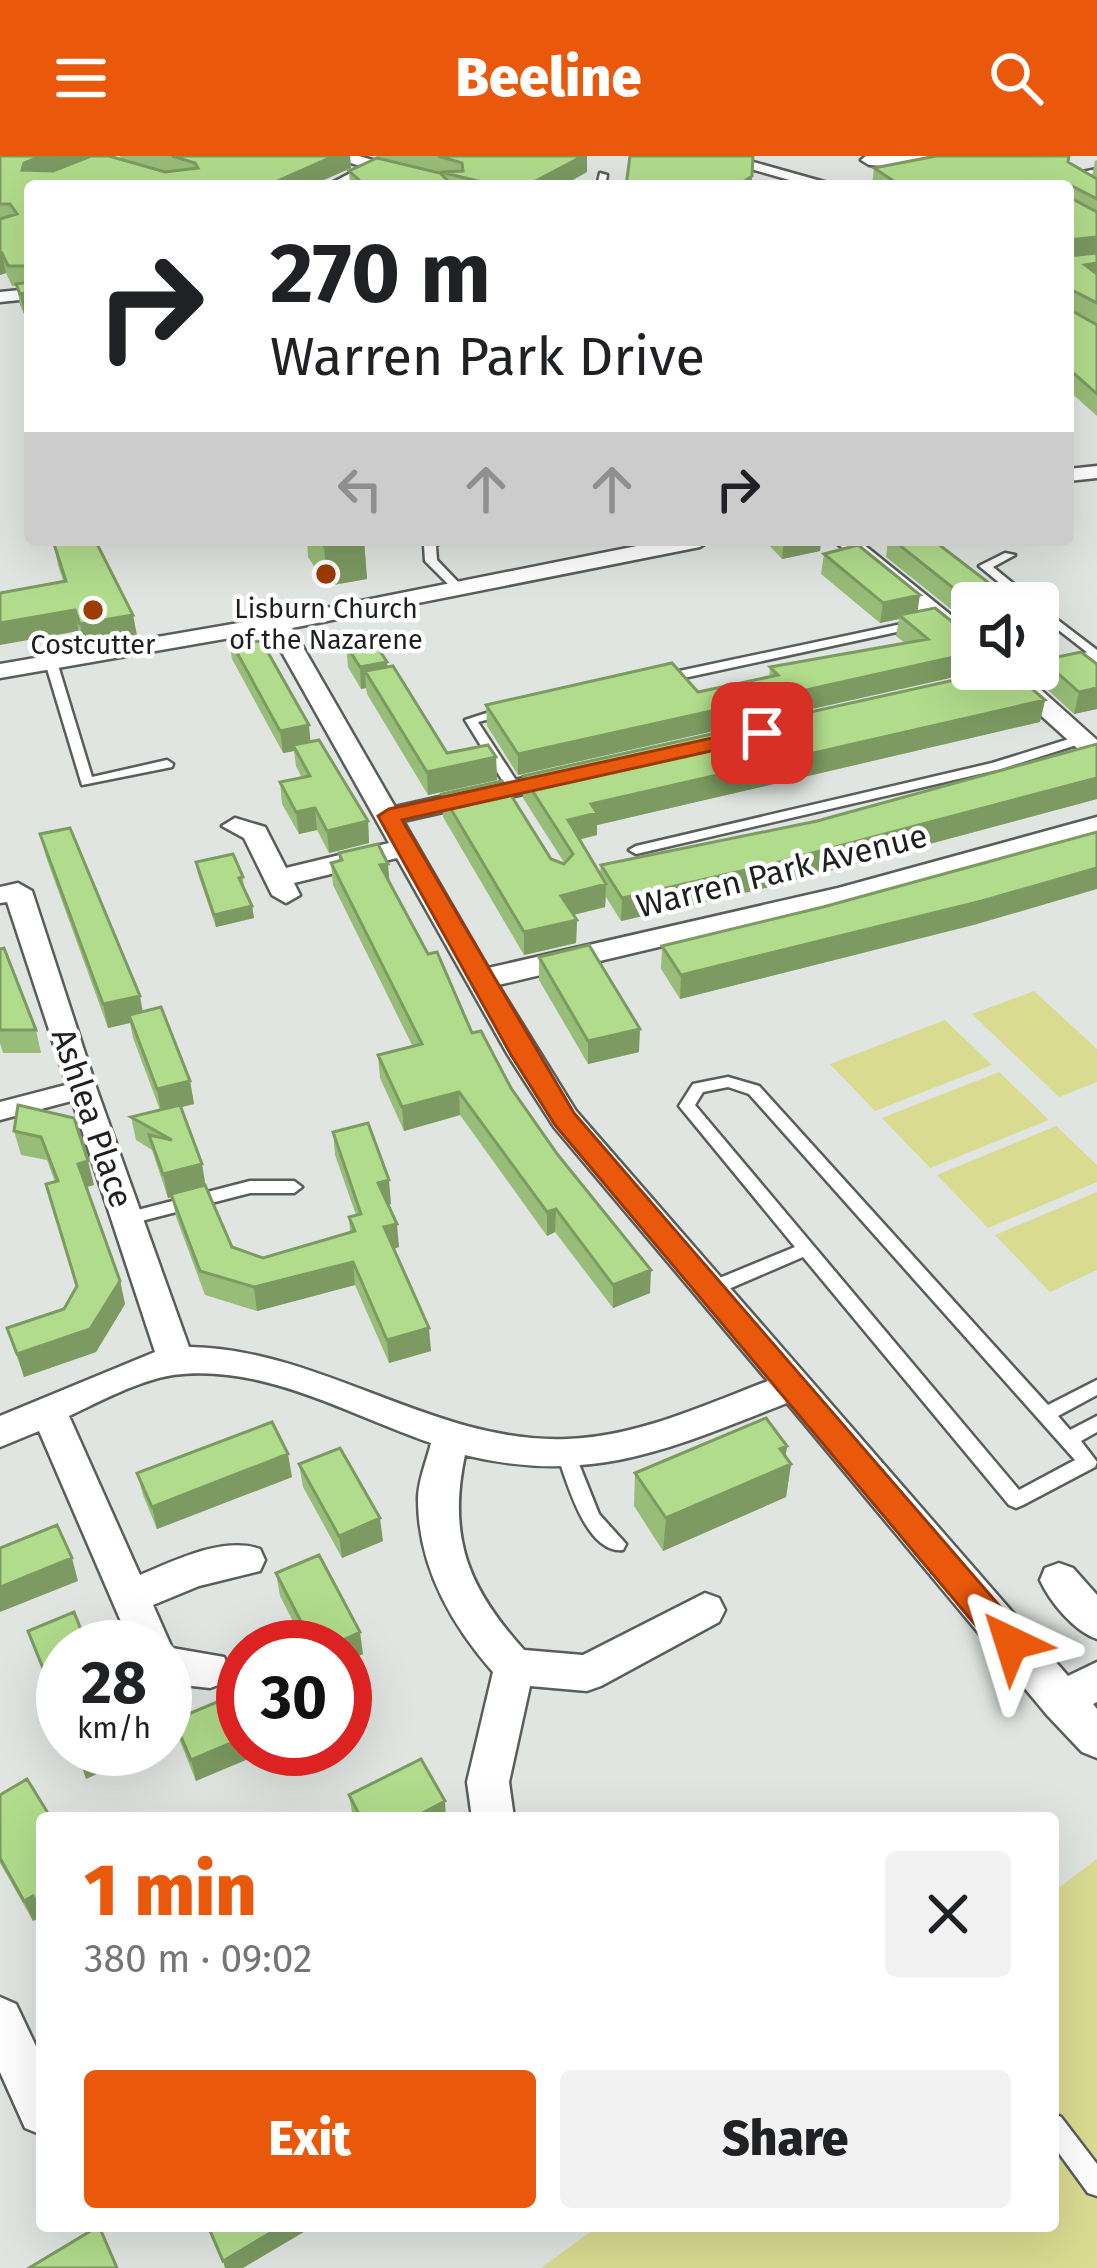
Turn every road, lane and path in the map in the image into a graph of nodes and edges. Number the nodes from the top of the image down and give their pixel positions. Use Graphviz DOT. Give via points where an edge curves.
graph roads {
  1 [pos="340,156"];
  2 [pos="713,156"];
  3 [pos="869,158"];
  4 [pos="972,159"];
  5 [pos="376,166"];
  6 [pos="1097,171"];
  7 [pos="990,176"];
  8 [pos="347,180"];
  9 [pos="430,180"];
  10 [pos="803,180"];
  11 [pos="841,180"];
  12 [pos="1097,191"];
  13 [pos="434,546"];
  14 [pos="669,546"];
  15 [pos="851,546"];
  16 [pos="1009,555"];
  17 [pos="1005,582"];
  18 [pos="458,587"];
  19 [pos="940,619"];
  20 [pos="278,624"];
  21 [pos="1059,626"];
  22 [pos="951,628"];
  23 [pos="1097,657"];
  24 [pos="52,662"];
  25 [pos="1059,664"];
  26 [pos="0,671"];
  27 [pos="645,682"];
  28 [pos="953,690"];
  29 [pos="1026,690"];
  30 [pos="950,691"];
  31 [pos="529,706"];
  32 [pos="1089,746"];
  33 [pos="167,764"];
  34 [pos="149,768"];
  35 [pos="595,770"];
  36 [pos="158,783"];
  37 [pos="512,795"];
  38 [pos="389,816"];
  39 [pos="1097,825"];
  40 [pos="235,826"];
  41 [pos="407,847"];
  42 [pos="636,850"];
  43 [pos="0,895"];
  44 [pos="483,979"];
  45 [pos="80,1090"];
  46 [pos="0,1111"];
  47 [pos="294,1187"];
  48 [pos="126,1219"];
  49 [pos="806,1249"];
  50 [pos="711,1288"];
  51 [pos="176,1360"];
  52 [pos="793,1386"];
  53 [pos="1097,1387"];
  54 [pos="49,1412"];
  55 [pos="1046,1414"];
  56 [pos="1097,1424"];
  57 [pos="0,1432"];
  58 [pos="452,1433"];
  59 [pos="1069,1438"];
  60 [pos="566,1454"];
  61 [pos="616,1544"];
  62 [pos="246,1561"];
  63 [pos="1059,1580"];
  64 [pos="130,1597"];
  65 [pos="705,1610"];
  66 [pos="140,1620"];
  67 [pos="1097,1622"];
  68 [pos="514,1666"];
  69 [pos="192,1668"];
  70 [pos="210,1670"];
  71 [pos="1097,1680"];
  72 [pos="1061,1702"];
  73 [pos="1097,1739"];
  74 [pos="493,1812"];
  75 [pos="0,2020"];
  76 [pos="36,2098"];
  77 [pos="1059,2133"];
  78 [pos="1097,2184"];
  1 -- 5 [label="street"];
  2 -- 10 [label="street"];
  3 -- 4 [label="street"];
  3 -- 11 [label="street"];
  4 -- 7 [label="street"];
  5 -- 8 [label="street"];
  5 -- 9 [label="street"];
  6 -- 12 [label="lane" via="1071,175"];
  13 -- 18 [label="lane" via="431,562"];
  14 -- 18 [label="street"];
  15 -- 19 [label="street"];
  16 -- 17 [label="lane" via="985,566"];
  18 -- 20 [label="street"];
  19 -- 22 [label="street"];
  19 -- 27 [label="lane"];
  20 -- 24 [label="street"];
  20 -- 38 [label="street"];
  21 -- 23 [label="lane"];
  23 -- 25 [label="street"];
  24 -- 26 [label="street"];
  24 -- 34 [label="lane" via="88,782"];
  28 -- 30 [label="street"];
  29 -- 32 [label="street"];
  31 -- 37 [label="lane" via="471,721"];
  32 -- 42 [label="lane"];
  33 -- 34 [label="lane"];
  34 -- 36 [label="lane"];
  35 -- 37 [label="street"];
  37 -- 38 [label="street"];
  38 -- 41 [label="street"];
  39 -- 44 [label="street, Warren Park Avenue"];
  40 -- 41 [label="street" via="255,833 282,886"];
  41 -- 44 [label="street"];
  43 -- 45 [label="street, Ashlea Place" via="18,891"];
  44 -- 50 [label="street" via="565,1119"];
  45 -- 46 [label="street"];
  45 -- 48 [label="street, Ashlea Place"];
  47 -- 48 [label="lane" via="250,1187"];
  48 -- 51 [label="street, Ashlea Place"];
  49 -- 50 [label="lane"];
  49 -- 55 [label="lane" via="687,1106 698,1088 728,1082 754,1090"];
  49 -- 59 [label="lane" via="1016,1500 1088,1462"];
  50 -- 52 [label="street"];
  51 -- 54 [label="street"];
  51 -- 58 [label="street" via="241,1364"];
  52 -- 60 [label="street" via="634,1441"];
  52 -- 72 [label="street"];
  53 -- 55 [label="lane"];
  54 -- 57 [label="street"];
  54 -- 64 [label="street"];
  55 -- 59 [label="lane"];
  56 -- 59 [label="lane"];
  58 -- 60 [label="street"];
  58 -- 68 [label="street" via="437,1498 453,1584"];
  60 -- 61 [label="lane" via="591,1519"];
  62 -- 64 [label="street" via="195,1570"];
  63 -- 67 [label="street"];
  64 -- 66 [label="street"];
  65 -- 68 [label="street" via="586,1673"];
  68 -- 74 [label="street" via="488,1782"];
  69 -- 70 [label="street"];
  71 -- 72 [label="street"];
  72 -- 73 [label="street"];
  75 -- 76 [label="street"];
  77 -- 78 [label="lane"];
}
